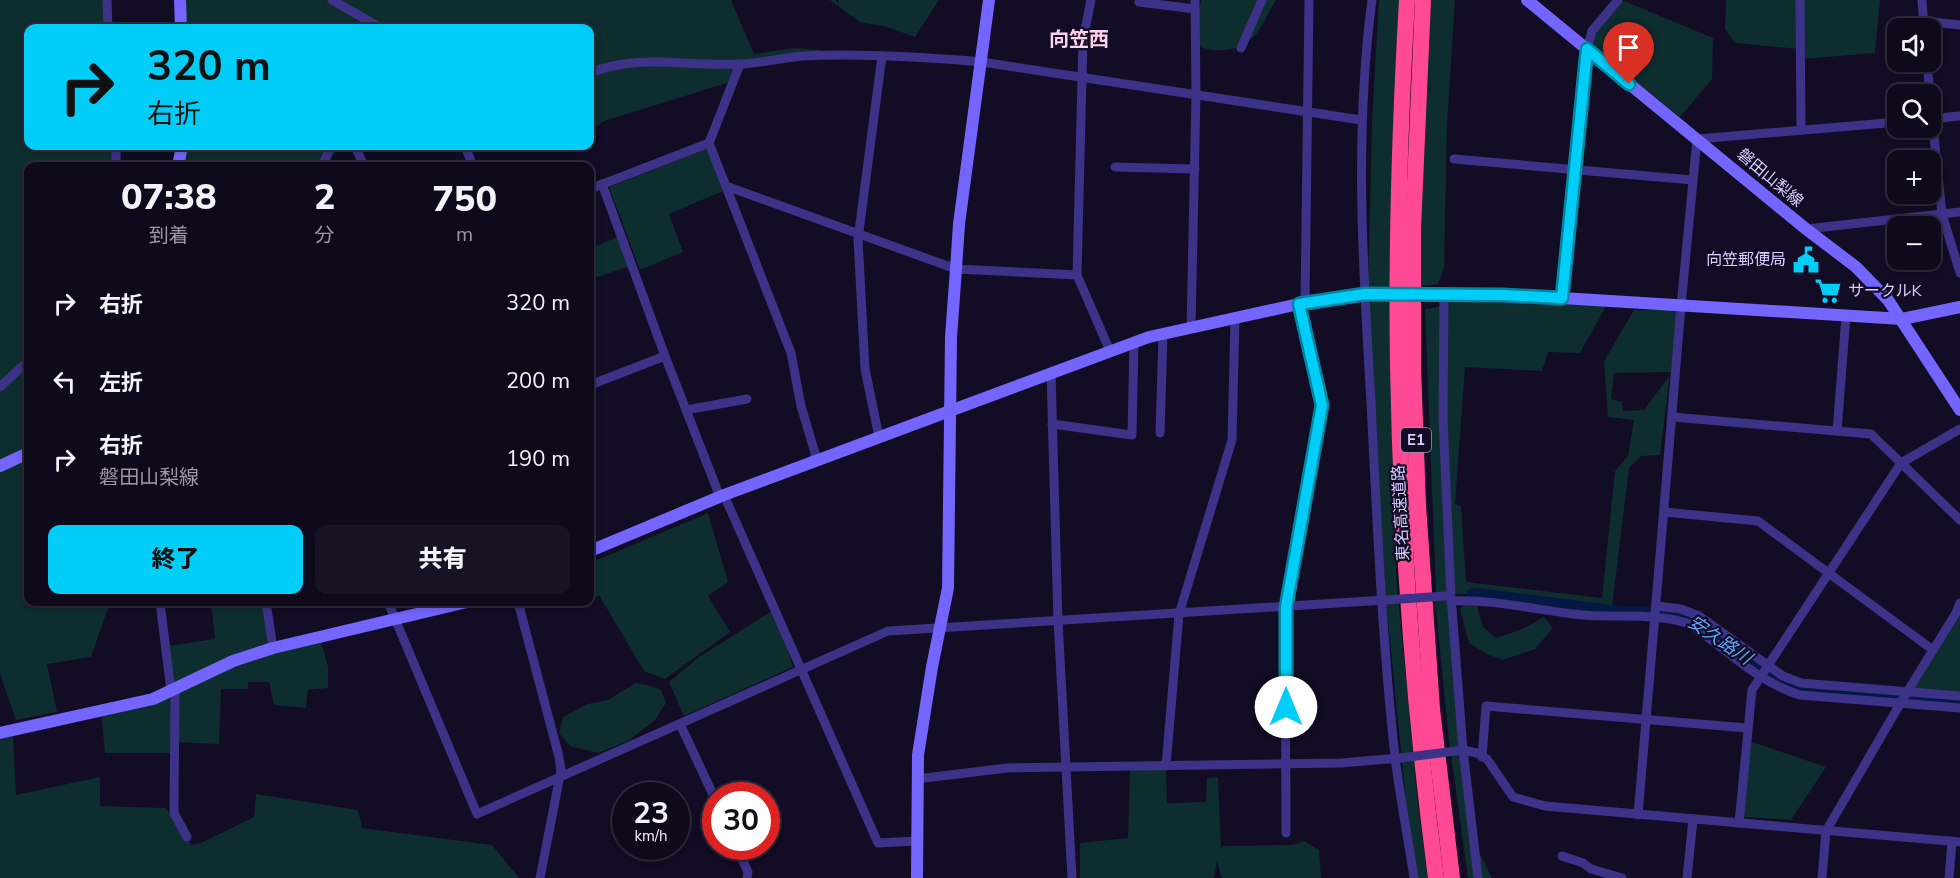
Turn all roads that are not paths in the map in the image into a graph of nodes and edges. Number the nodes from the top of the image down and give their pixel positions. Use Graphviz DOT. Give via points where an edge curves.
graph roads {
  1 [pos="107,0"];
  2 [pos="180,0"];
  3 [pos="332,0"];
  4 [pos="989,0"];
  5 [pos="1091,0"];
  6 [pos="1309,0"];
  7 [pos="1372,0"];
  8 [pos="1407,0"];
  9 [pos="1423,0"];
  10 [pos="1527,0"];
  11 [pos="1618,0"];
  12 [pos="1800,0"];
  13 [pos="1922,0"];
  14 [pos="1139,2"];
  15 [pos="1258,2"];
  16 [pos="1195,5"];
  17 [pos="1923,18"];
  18 [pos="108,24"];
  19 [pos="181,24"];
  20 [pos="374,24"];
  21 [pos="1941,25"];
  22 [pos="1960,25"];
  23 [pos="1241,48"];
  24 [pos="1587,49"];
  25 [pos="882,56"];
  26 [pos="982,62"];
  27 [pos="740,64"];
  28 [pos="594,72"];
  29 [pos="1083,77"];
  30 [pos="1196,95"];
  31 [pos="1308,112"];
  32 [pos="1960,116"];
  33 [pos="1941,118"];
  34 [pos="1361,120"];
  35 [pos="1887,123"];
  36 [pos="1801,130"];
  37 [pos="1933,138"];
  38 [pos="1697,139"];
  39 [pos="709,143"];
  40 [pos="1454,159"];
  41 [pos="1115,167"];
  42 [pos="1195,170"];
  43 [pos="1575,170"];
  44 [pos="1693,180"];
  45 [pos="602,184"];
  46 [pos="726,186"];
  47 [pos="594,187"];
  48 [pos="1960,212"];
  49 [pos="1942,214"];
  50 [pos="1806,229"];
  51 [pos="858,233"];
  52 [pos="956,269"];
  53 [pos="1960,273"];
  54 [pos="1077,275"];
  55 [pos="1369,294"];
  56 [pos="1441,294"];
  57 [pos="1562,298"];
  58 [pos="1302,304"];
  59 [pos="1682,306"];
  60 [pos="1960,308"];
  61 [pos="1846,316"];
  62 [pos="1235,319"];
  63 [pos="1902,319"];
  64 [pos="1191,328"];
  65 [pos="1163,334"];
  66 [pos="1134,342"];
  67 [pos="1110,351"];
  68 [pos="665,356"];
  69 [pos="24,365"];
  70 [pos="1051,373"];
  71 [pos="594,383"];
  72 [pos="0,387"];
  73 [pos="747,399"];
  74 [pos="686,410"];
  75 [pos="951,410"];
  76 [pos="1960,410"];
  77 [pos="1672,417"];
  78 [pos="1052,424"];
  79 [pos="1960,429"];
  80 [pos="1836,431"];
  81 [pos="1160,433"];
  82 [pos="879,437"];
  83 [pos="24,455"];
  84 [pos="815,461"];
  85 [pos="1901,463"];
  86 [pos="0,465"];
  87 [pos="722,496"];
  88 [pos="1664,512"];
  89 [pos="1960,520"];
  90 [pos="594,549"];
  91 [pos="1829,572"];
  92 [pos="1449,598"];
  93 [pos="1384,600"];
  94 [pos="1960,603"];
  95 [pos="161,606"];
  96 [pos="267,606"];
  97 [pos="390,606"];
  98 [pos="450,606"];
  99 [pos="519,606"];
  100 [pos="1657,606"];
  101 [pos="1286,607"];
  102 [pos="1179,614"];
  103 [pos="1656,618"];
  104 [pos="395,619"];
  105 [pos="1058,621"];
  106 [pos="941,628"];
  107 [pos="273,648"];
  108 [pos="1933,650"];
  109 [pos="1767,665"];
  110 [pos="801,669"];
  111 [pos="1760,675"];
  112 [pos="173,690"];
  113 [pos="1907,692"];
  114 [pos="1960,696"];
  115 [pos="1902,703"];
  116 [pos="1960,708"];
  117 [pos="1646,719"];
  118 [pos="680,724"];
  119 [pos="1747,728"];
  120 [pos="0,733"];
  121 [pos="1462,750"];
  122 [pos="1482,757"];
  123 [pos="1398,758"];
  124 [pos="1286,765"];
  125 [pos="1166,766"];
  126 [pos="1067,767"];
  127 [pos="559,778"];
  128 [pos="917,779"];
  129 [pos="707,782"];
  130 [pos="1638,815"];
  131 [pos="1693,819"];
  132 [pos="1739,823"];
  133 [pos="1826,831"];
  134 [pos="1286,833"];
  135 [pos="187,837"];
  136 [pos="916,841"];
  137 [pos="1956,842"];
  138 [pos="1562,856"];
  139 [pos="742,860"];
  140 [pos="540,878"];
  141 [pos="747,878"];
  142 [pos="916,878"];
  143 [pos="1072,878"];
  144 [pos="1414,878"];
  145 [pos="1436,878"];
  146 [pos="1452,878"];
  147 [pos="1478,878"];
  148 [pos="1622,878"];
  149 [pos="1687,878"];
  150 [pos="1822,878"];
  151 [pos="1949,878"];
  1 -- 18 [label="street"];
  2 -- 19 [label="street"];
  3 -- 20 [label="street"];
  4 -- 26 [label="street"];
  5 -- 29 [label="street" via="1083,40"];
  6 -- 31 [label="street"];
  7 -- 34 [label="street"];
  8 -- 145 [label="highway, 東名高速道路 / E1" via="1398,230 1398,367 1416,710"];
  9 -- 146 [label="highway, 東名高速道路 / E1" via="1413,230 1413,367 1431,698"];
  10 -- 24 [label="street, 磐田山梨線"];
  11 -- 24 [label="street" via="1592,31"];
  12 -- 36 [label="street"];
  13 -- 17 [label="street"];
  14 -- 16 [label="street"];
  15 -- 23 [label="street"];
  16 -- 30 [label="street"];
  21 -- 22 [label="street"];
  24 -- 38 [label="street, 磐田山梨線"];
  24 -- 43 [label="street"];
  25 -- 26 [label="street"];
  25 -- 27 [label="street" via="802,56"];
  25 -- 51 [label="street"];
  26 -- 29 [label="street"];
  26 -- 52 [label="street"];
  27 -- 28 [label="street" via="638,62"];
  27 -- 39 [label="street"];
  29 -- 30 [label="street"];
  29 -- 54 [label="street"];
  30 -- 31 [label="street"];
  30 -- 42 [label="street"];
  31 -- 34 [label="street"];
  31 -- 58 [label="street"];
  32 -- 33 [label="street"];
  34 -- 55 [label="street"];
  35 -- 36 [label="street"];
  36 -- 38 [label="street"];
  37 -- 49 [label="street"];
  38 -- 44 [label="street"];
  38 -- 50 [label="street, 磐田山梨線"];
  39 -- 45 [label="street"];
  39 -- 46 [label="street"];
  40 -- 43 [label="street"];
  41 -- 42 [label="street"];
  42 -- 64 [label="street"];
  43 -- 44 [label="street"];
  43 -- 57 [label="street"];
  44 -- 59 [label="street"];
  45 -- 47 [label="street"];
  45 -- 68 [label="street"];
  46 -- 51 [label="street"];
  46 -- 84 [label="street" via="791,353"];
  48 -- 49 [label="street"];
  49 -- 50 [label="street"];
  49 -- 53 [label="street"];
  50 -- 63 [label="street, 磐田山梨線" via="1856,267"];
  51 -- 52 [label="street"];
  51 -- 82 [label="street" via="865,369"];
  52 -- 54 [label="street"];
  52 -- 75 [label="street"];
  54 -- 67 [label="street"];
  55 -- 56 [label="street, bridge"];
  55 -- 58 [label="street"];
  55 -- 93 [label="street"];
  56 -- 57 [label="street"];
  56 -- 92 [label="street"];
  57 -- 59 [label="street"];
  58 -- 62 [label="street"];
  58 -- 101 [label="street" via="1322,405"];
  59 -- 61 [label="street"];
  59 -- 77 [label="street"];
  60 -- 63 [label="street"];
  61 -- 63 [label="street"];
  61 -- 80 [label="street"];
  62 -- 64 [label="street"];
  62 -- 102 [label="street" via="1232,440"];
  63 -- 76 [label="street, 磐田山梨線"];
  64 -- 65 [label="street"];
  65 -- 66 [label="street"];
  65 -- 81 [label="street"];
  66 -- 67 [label="street"];
  66 -- 78 [label="street" via="1132,435"];
  67 -- 70 [label="street"];
  68 -- 71 [label="street"];
  68 -- 74 [label="street"];
  69 -- 72 [label="street"];
  70 -- 75 [label="street"];
  70 -- 78 [label="street"];
  73 -- 74 [label="street"];
  74 -- 87 [label="street"];
  75 -- 82 [label="street"];
  75 -- 106 [label="street" via="948,588"];
  77 -- 80 [label="street"];
  77 -- 88 [label="street"];
  78 -- 105 [label="street"];
  79 -- 85 [label="street"];
  80 -- 85 [label="street" via="1871,434"];
  82 -- 84 [label="street"];
  83 -- 86 [label="street"];
  84 -- 87 [label="street"];
  85 -- 89 [label="street"];
  85 -- 91 [label="street"];
  87 -- 90 [label="street"];
  87 -- 110 [label="street"];
  88 -- 91 [label="street" via="1758,521"];
  88 -- 100 [label="street"];
  91 -- 108 [label="street"];
  91 -- 109 [label="street"];
  92 -- 93 [label="street, bridge"];
  92 -- 103 [label="street" via="1565,613"];
  92 -- 121 [label="street"];
  93 -- 101 [label="street"];
  93 -- 123 [label="street"];
  94 -- 108 [label="street"];
  95 -- 112 [label="street"];
  96 -- 107 [label="street"];
  97 -- 104 [label="street"];
  98 -- 104 [label="street"];
  99 -- 127 [label="street" via="559,757"];
  100 -- 103 [label="street"];
  100 -- 109 [label="street" via="1699,616"];
  101 -- 102 [label="street"];
  101 -- 124 [label="street"];
  102 -- 105 [label="street"];
  102 -- 125 [label="street"];
  103 -- 111 [label="street" via="1692,625"];
  103 -- 117 [label="street"];
  104 -- 107 [label="street"];
  104 -- 127 [label="street" via="477,814"];
  105 -- 106 [label="street"];
  105 -- 126 [label="street"];
  106 -- 110 [label="street" via="888,631"];
  106 -- 128 [label="street" via="930,678"];
  107 -- 112 [label="street" via="233,661"];
  108 -- 113 [label="street"];
  109 -- 111 [label="street"];
  109 -- 113 [label="street" via="1802,683"];
  110 -- 118 [label="street"];
  110 -- 136 [label="street" via="878,843"];
  111 -- 115 [label="street" via="1800,695"];
  111 -- 119 [label="street" via="1752,690"];
  112 -- 120 [label="street" via="138,704"];
  112 -- 135 [label="street" via="174,813"];
  113 -- 114 [label="street"];
  113 -- 115 [label="street"];
  115 -- 116 [label="street"];
  115 -- 133 [label="street"];
  117 -- 119 [label="street"];
  117 -- 122 [label="street" via="1486,706"];
  117 -- 130 [label="street"];
  118 -- 127 [label="street"];
  118 -- 129 [label="street"];
  119 -- 132 [label="street"];
  121 -- 122 [label="street"];
  121 -- 123 [label="street, bridge"];
  121 -- 147 [label="street"];
  122 -- 130 [label="street" via="1513,797 1545,806"];
  123 -- 124 [label="street"];
  123 -- 144 [label="street"];
  124 -- 125 [label="street"];
  124 -- 134 [label="street"];
  125 -- 126 [label="street"];
  126 -- 128 [label="street" via="1007,768"];
  126 -- 143 [label="street"];
  127 -- 140 [label="street"];
  128 -- 136 [label="street"];
  130 -- 131 [label="street"];
  131 -- 132 [label="street"];
  131 -- 149 [label="street"];
  132 -- 133 [label="street"];
  133 -- 137 [label="street"];
  133 -- 150 [label="street"];
  136 -- 142 [label="street"];
  137 -- 151 [label="street"];
  138 -- 148 [label="street"];
  139 -- 141 [label="street"];
}
